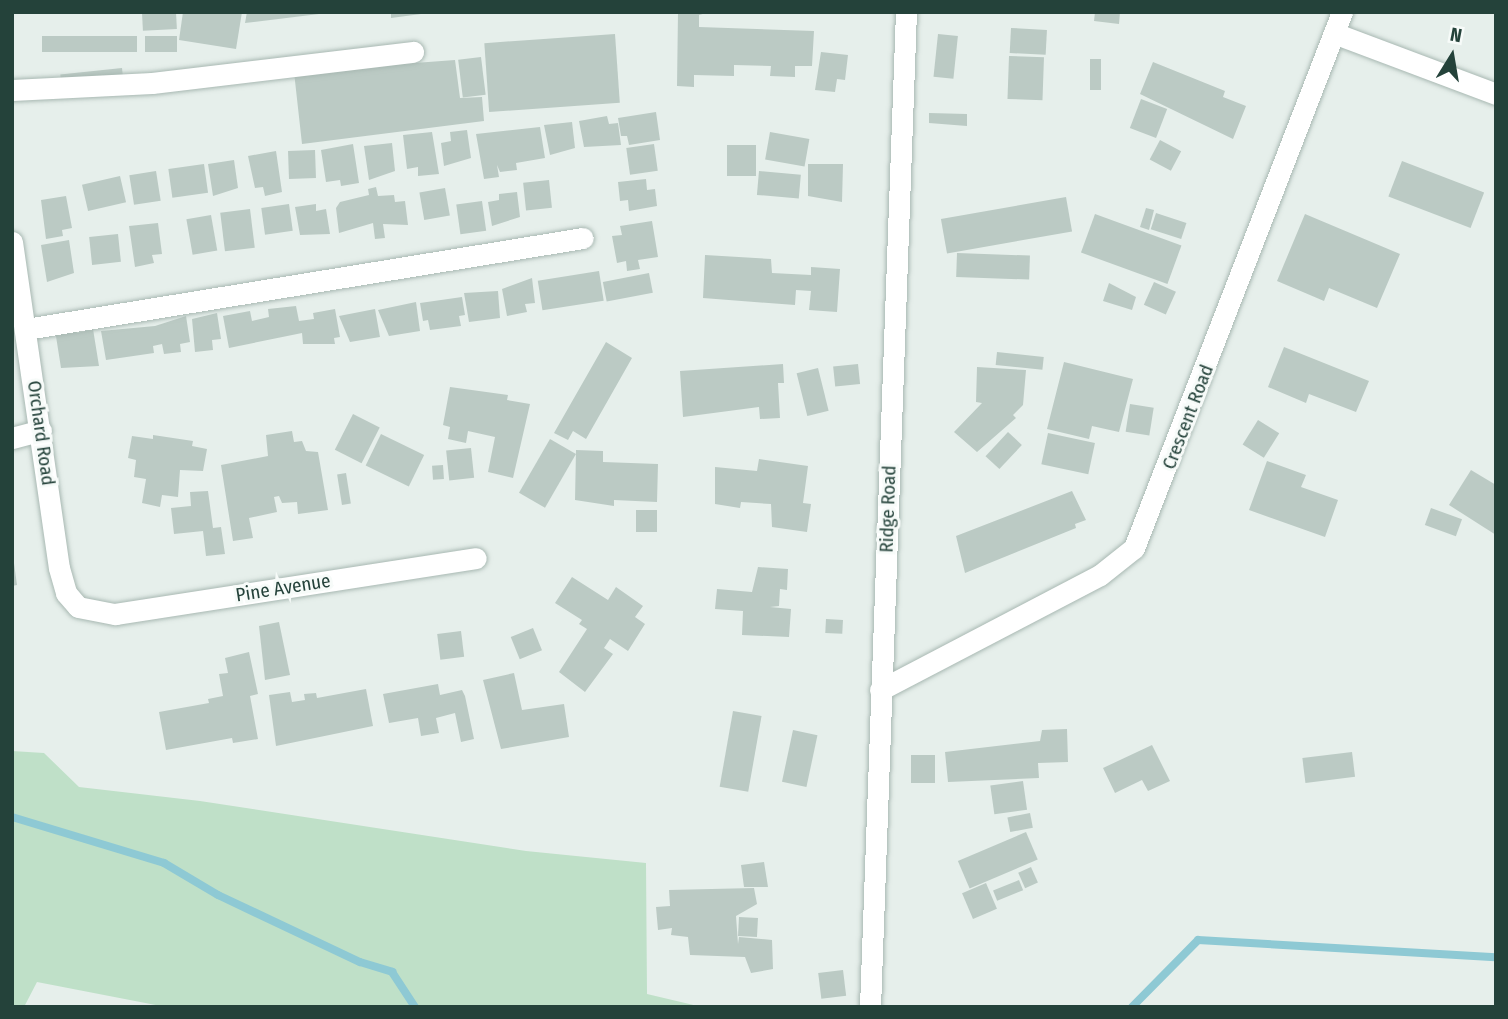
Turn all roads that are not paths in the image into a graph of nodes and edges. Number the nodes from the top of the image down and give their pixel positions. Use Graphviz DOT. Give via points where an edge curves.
graph roads {
  1 [pos="906,12"];
  2 [pos="1342,12"];
  3 [pos="1334,33"];
  4 [pos="413,52"];
  5 [pos="12,89"];
  6 [pos="1496,94"];
  7 [pos="583,238"];
  8 [pos="12,242"];
  9 [pos="26,329"];
  10 [pos="41,430"];
  11 [pos="12,438"];
  12 [pos="476,558"];
  13 [pos="90,611"];
  14 [pos="880,690"];
  15 [pos="870,1007"];
  1 -- 14 [label="street, Ridge Road"];
  2 -- 3 [label="street, Crescent Road"];
  3 -- 6 [label="street"];
  3 -- 14 [label="street, Crescent Road" via="1134,548 1100,575"];
  4 -- 5 [label="street" via="152,83"];
  7 -- 9 [label="street"];
  8 -- 9 [label="street, Orchard Road"];
  9 -- 10 [label="street, Orchard Road"];
  10 -- 11 [label="street"];
  10 -- 13 [label="street, Orchard Road" via="61,580 71,602"];
  12 -- 13 [label="street, Pine Avenue" via="115,614"];
  14 -- 15 [label="street, Ridge Road"];
}
